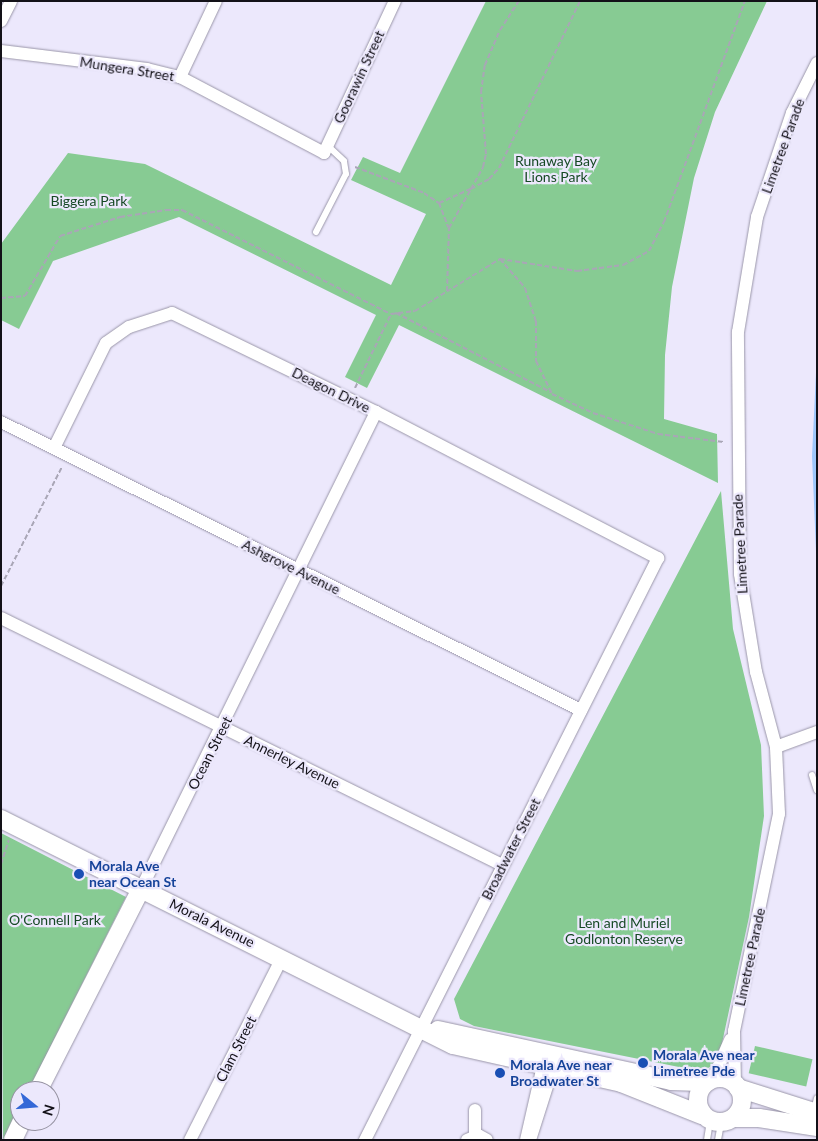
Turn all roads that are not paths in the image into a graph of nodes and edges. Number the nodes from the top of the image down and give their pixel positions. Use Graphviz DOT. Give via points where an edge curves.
graph roads {
  1 [pos="11,1"];
  2 [pos="216,1"];
  3 [pos="395,1"];
  4 [pos="1,21"];
  5 [pos="1,51"];
  6 [pos="817,63"];
  7 [pos="180,77"];
  8 [pos="325,149"];
  9 [pos="316,232"];
  10 [pos="376,412"];
  11 [pos="1,422"];
  12 [pos="54,448"];
  13 [pos="658,558"];
  14 [pos="299,571"];
  15 [pos="1,618"];
  16 [pos="581,710"];
  17 [pos="222,728"];
  18 [pos="817,732"];
  19 [pos="776,747"];
  20 [pos="812,775"];
  21 [pos="817,790"];
  22 [pos="1,819"];
  23 [pos="502,866"];
  24 [pos="141,888"];
  25 [pos="282,958"];
  26 [pos="422,1028"];
  27 [pos="734,1031"];
  28 [pos="549,1061"];
  29 [pos="43,1081"];
  30 [pos="710,1081"];
  31 [pos="737,1086"];
  32 [pos="475,1110"];
  33 [pos="816,1112"];
  34 [pos="717,1123"];
  35 [pos="476,1138"];
  36 [pos="190,1140"];
  37 [pos="365,1140"];
  38 [pos="526,1140"];
  39 [pos="530,1140"];
  40 [pos="707,1140"];
  1 -- 4 [label="street"];
  2 -- 7 [label="street"];
  3 -- 8 [label="street, Goorawin Street"];
  5 -- 7 [label="street, Mungera Street" via="147,69"];
  6 -- 19 [label="street, Limetree Parade" via="792,113 757,217 738,332 740,574 756,672"];
  7 -- 8 [label="street, Mungera Street"];
  8 -- 9 [label="lane" via="345,165 346,174"];
  10 -- 12 [label="street, Deagon Drive" via="172,313 130,326 106,343"];
  10 -- 13 [label="street, Deagon Drive"];
  10 -- 14 [label="street, Ocean Street"];
  11 -- 12 [label="street, Ashgrove Avenue"];
  12 -- 14 [label="street, Ashgrove Avenue"];
  13 -- 16 [label="street, Broadwater Street"];
  14 -- 16 [label="street, Ashgrove Avenue"];
  14 -- 17 [label="street, Ocean Street"];
  15 -- 17 [label="street, Annerley Avenue"];
  16 -- 23 [label="street, Broadwater Street"];
  17 -- 23 [label="street, Annerley Avenue"];
  17 -- 24 [label="street, Ocean Street"];
  18 -- 19 [label="street"];
  19 -- 27 [label="street, Limetree Parade" via="779,814"];
  20 -- 21 [label="lane"];
  22 -- 24 [label="main road, Morala Avenue"];
  23 -- 26 [label="street, Broadwater Street"];
  24 -- 25 [label="main road, Morala Avenue"];
  24 -- 29 [label="main road, Ocean Street"];
  25 -- 26 [label="main road, Morala Avenue"];
  25 -- 36 [label="street, Clam Street"];
  26 -- 28 [label="main road, Morala Avenue" via="462,1048"];
  26 -- 37 [label="street, Broadwater Street"];
  27 -- 30 [label="street, Limetree Parade"];
  27 -- 31 [label="street, Limetree Parade"];
  28 -- 30 [label="main road, Morala Avenue" via="671,1081"];
  28 -- 34 [label="main road, Morala Avenue" via="639,1089"];
  28 -- 38 [label="street"];
  28 -- 39 [label="street"];
  30 -- 31 [label="main road" via="725,1079"];
  30 -- 34 [label="main road" via="698,1098"];
  31 -- 33 [label="main road, Morala Avenue"];
  31 -- 34 [label="main road" via="742,1102"];
  32 -- 35 [label="street"];
  33 -- 34 [label="main road, Morala Avenue"];
  34 -- 40 [label="lane"];
}
